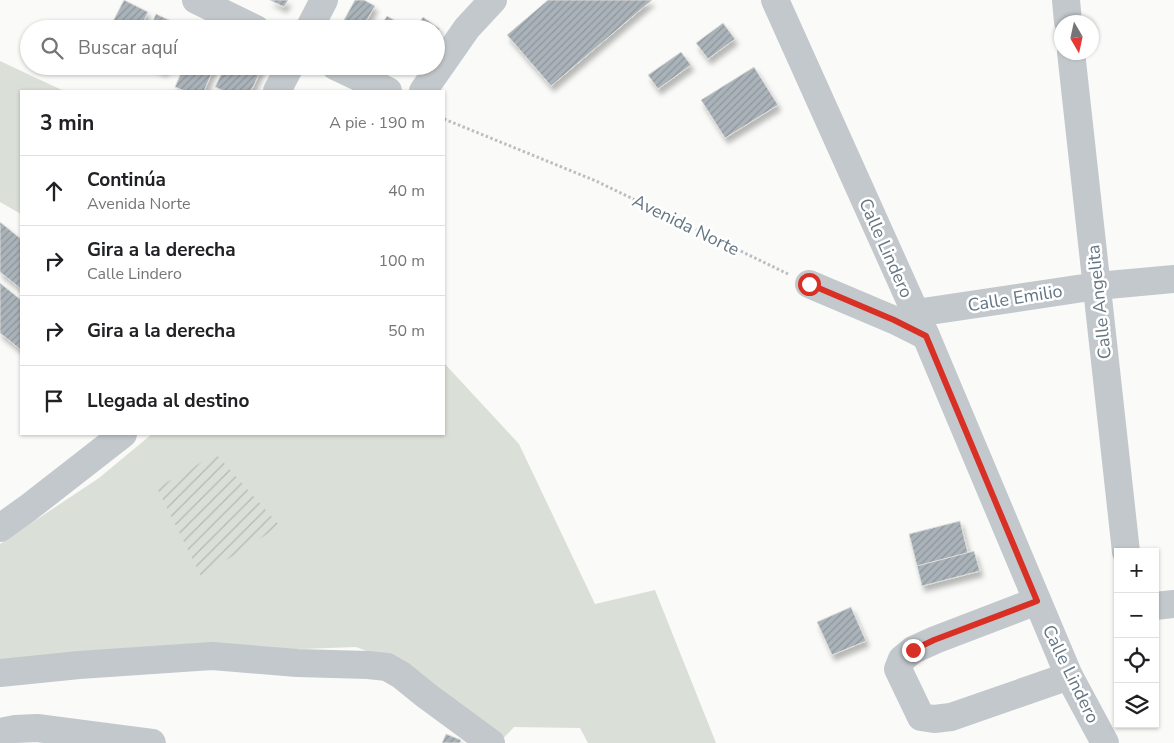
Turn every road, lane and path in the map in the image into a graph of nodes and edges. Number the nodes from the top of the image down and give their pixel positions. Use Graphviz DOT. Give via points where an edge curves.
graph roads {
  1 [pos="196,0"];
  2 [pos="324,0"];
  3 [pos="493,0"];
  4 [pos="775,0"];
  5 [pos="1066,0"];
  6 [pos="1067,15"];
  7 [pos="237,20"];
  8 [pos="314,20"];
  9 [pos="445,60"];
  10 [pos="1073,60"];
  11 [pos="285,75"];
  12 [pos="354,75"];
  13 [pos="434,75"];
  14 [pos="278,90"];
  15 [pos="386,90"];
  16 [pos="424,90"];
  17 [pos="445,119"];
  18 [pos="1174,279"];
  19 [pos="809,284"];
  20 [pos="1097,286"];
  21 [pos="921,324"];
  22 [pos="122,435"];
  23 [pos="0,528"];
  24 [pos="1126,548"];
  25 [pos="1037,601"];
  26 [pos="1174,604"];
  27 [pos="1159,606"];
  28 [pos="0,673"];
  29 [pos="1069,676"];
  30 [pos="0,732"];
  31 [pos="152,743"];
  32 [pos="491,743"];
  33 [pos="1105,743"];
  1 -- 7 [label="street"];
  2 -- 8 [label="street"];
  3 -- 9 [label="street" via="467,28"];
  4 -- 21 [label="street, Calle Lindero"];
  5 -- 6 [label="street"];
  10 -- 20 [label="street, Calle Angelita"];
  11 -- 14 [label="street"];
  12 -- 15 [label="street"];
  13 -- 16 [label="street"];
  17 -- 19 [label="path, Avenida Norte" via="596,181"];
  18 -- 20 [label="street, Calle Emilio"];
  19 -- 21 [label="street" via="902,324"];
  20 -- 21 [label="street, Calle Emilio"];
  20 -- 24 [label="street, Calle Angelita"];
  21 -- 25 [label="street, Calle Lindero"];
  22 -- 23 [label="street"];
  25 -- 29 [label="street, Calle Lindero"];
  25 -- 29 [label="street" via="913,650 902,659 898,669 921,717 934,719 951,717"];
  26 -- 27 [label="street"];
  28 -- 32 [label="street" via="79,664 212,656 297,664 387,667"];
  29 -- 33 [label="street, Calle Lindero"];
  30 -- 31 [label="street" via="37,728"];
}
